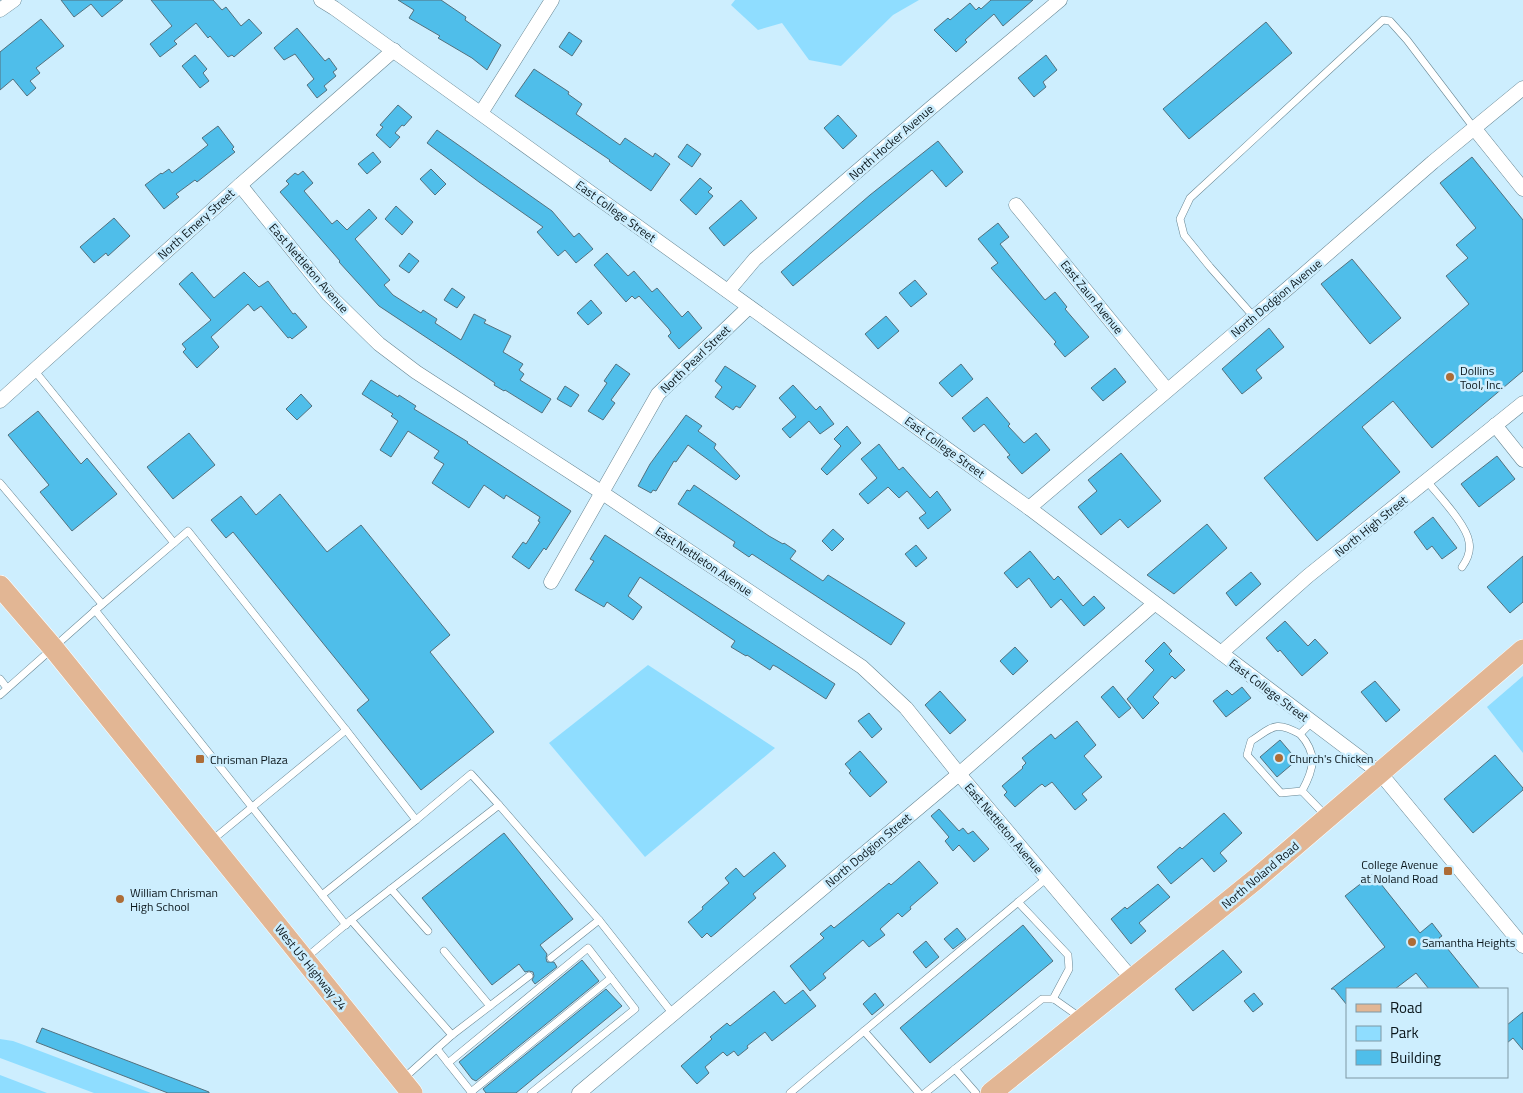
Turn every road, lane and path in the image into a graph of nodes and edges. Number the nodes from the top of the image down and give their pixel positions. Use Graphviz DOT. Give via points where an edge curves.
graph roads {
  1 [pos="14,0"];
  2 [pos="321,0"];
  3 [pos="552,0"];
  4 [pos="1060,0"];
  5 [pos="0,10"];
  6 [pos="394,50"];
  7 [pos="1523,88"];
  8 [pos="481,113"];
  9 [pos="1474,128"];
  10 [pos="240,185"];
  11 [pos="1523,189"];
  12 [pos="1016,205"];
  13 [pos="728,291"];
  14 [pos="749,307"];
  15 [pos="1254,317"];
  16 [pos="34,370"];
  17 [pos="1167,390"];
  18 [pos="0,401"];
  19 [pos="1523,403"];
  20 [pos="1495,425"];
  21 [pos="1523,460"];
  22 [pos="1427,481"];
  23 [pos="0,484"];
  24 [pos="601,492"];
  25 [pos="1029,508"];
  26 [pos="174,543"];
  27 [pos="1462,567"];
  28 [pos="551,582"];
  29 [pos="0,586"];
  30 [pos="102,604"];
  31 [pos="1154,604"];
  32 [pos="95,610"];
  33 [pos="54,649"];
  34 [pos="1523,650"];
  35 [pos="1221,653"];
  36 [pos="0,679"];
  37 [pos="7,688"];
  38 [pos="0,695"];
  39 [pos="1312,722"];
  40 [pos="346,730"];
  41 [pos="1300,734"];
  42 [pos="958,774"];
  43 [pos="1380,774"];
  44 [pos="1302,791"];
  45 [pos="499,805"];
  46 [pos="252,808"];
  47 [pos="1328,818"];
  48 [pos="416,820"];
  49 [pos="210,842"];
  50 [pos="1047,878"];
  51 [pos="391,889"];
  52 [pos="322,895"];
  53 [pos="1018,902"];
  54 [pos="598,920"];
  55 [pos="348,922"];
  56 [pos="428,932"];
  57 [pos="1523,946"];
  58 [pos="444,950"];
  59 [pos="551,958"];
  60 [pos="305,959"];
  61 [pos="528,976"];
  62 [pos="611,978"];
  63 [pos="1132,979"];
  64 [pos="1053,1000"];
  65 [pos="490,1006"];
  66 [pos="673,1014"];
  67 [pos="1082,1019"];
  68 [pos="864,1031"];
  69 [pos="452,1035"];
  70 [pos="437,1049"];
  71 [pos="448,1063"];
  72 [pos="955,1069"];
  73 [pos="407,1087"];
  74 [pos="472,1092"];
  75 [pos="531,1093"];
  76 [pos="580,1093"];
  77 [pos="790,1093"];
  78 [pos="919,1093"];
  79 [pos="926,1093"];
  80 [pos="976,1093"];
  81 [pos="991,1093"];
  1 -- 5 [label="street"];
  2 -- 6 [label="street, East College Street"];
  3 -- 8 [label="street"];
  4 -- 13 [label="street, North Hocker Avenue" via="755,259"];
  6 -- 8 [label="street, East College Street"];
  6 -- 10 [label="street, North Emery Street"];
  7 -- 9 [label="street, North Dodgion Avenue"];
  8 -- 13 [label="street, East College Street"];
  9 -- 11 [label="street"];
  9 -- 15 [label="street, North Dodgion Avenue"];
  9 -- 15 [label="lane" via="1407,40 1390,21 1383,20 1190,198 1180,219 1184,235"];
  10 -- 16 [label="street, North Emery Street"];
  10 -- 24 [label="street, East Nettleton Avenue" via="329,295 379,344 416,372"];
  12 -- 17 [label="street, East Zaun Avenue"];
  13 -- 14 [label="street, East College Street"];
  14 -- 24 [label="street, North Pearl Street" via="658,394"];
  14 -- 25 [label="street, East College Street"];
  15 -- 17 [label="street, North Dodgion Avenue"];
  16 -- 18 [label="street, North Emery Street"];
  16 -- 26 [label="lane"];
  17 -- 25 [label="street, North Dodgion Avenue"];
  19 -- 20 [label="street, North High Street"];
  20 -- 21 [label="street"];
  20 -- 22 [label="street, North High Street"];
  22 -- 27 [label="lane" via="1464,528 1470,542 1468,558"];
  22 -- 35 [label="street, North High Street" via="1308,576"];
  23 -- 30 [label="lane"];
  24 -- 28 [label="street, North Pearl Street"];
  24 -- 42 [label="street, East Nettleton Avenue" via="862,667 906,708"];
  25 -- 31 [label="street, East College Street"];
  26 -- 30 [label="lane"];
  26 -- 40 [label="lane" via="188,531"];
  29 -- 33 [label="main road, West US Highway 24"];
  30 -- 32 [label="lane"];
  31 -- 35 [label="street, East College Street"];
  31 -- 42 [label="street, North Dodgion Street"];
  32 -- 33 [label="lane"];
  32 -- 46 [label="lane"];
  33 -- 37 [label="lane"];
  33 -- 49 [label="main road, West US Highway 24"];
  34 -- 43 [label="main road, North Noland Road"];
  35 -- 39 [label="street, East College Street"];
  36 -- 37 [label="lane"];
  37 -- 38 [label="lane"];
  39 -- 41 [label="lane"];
  39 -- 43 [label="street, East College Street"];
  40 -- 46 [label="lane"];
  40 -- 48 [label="lane"];
  41 -- 44 [label="lane" via="1313,757 1310,776"];
  41 -- 44 [label="lane" via="1287,727 1275,726 1251,741 1248,754 1280,793"];
  42 -- 50 [label="street, East Nettleton Avenue"];
  42 -- 66 [label="street, North Dodgion Street"];
  43 -- 47 [label="main road, North Noland Road"];
  43 -- 57 [label="street, East College Street"];
  44 -- 47 [label="lane"];
  45 -- 48 [label="lane" via="471,774"];
  45 -- 51 [label="lane"];
  45 -- 54 [label="lane"];
  46 -- 49 [label="lane"];
  46 -- 52 [label="lane"];
  47 -- 63 [label="main road, North Noland Road"];
  48 -- 52 [label="lane"];
  49 -- 60 [label="main road, West US Highway 24"];
  50 -- 53 [label="lane"];
  50 -- 63 [label="street, East Nettleton Avenue"];
  51 -- 55 [label="lane"];
  51 -- 56 [label="lane"];
  52 -- 55 [label="lane"];
  53 -- 64 [label="lane" via="1068,955 1069,969"];
  53 -- 68 [label="lane"];
  54 -- 59 [label="lane"];
  54 -- 66 [label="lane"];
  55 -- 60 [label="lane"];
  55 -- 69 [label="lane"];
  58 -- 65 [label="lane"];
  60 -- 73 [label="main road, West US Highway 24"];
  61 -- 65 [label="lane"];
  62 -- 71 [label="lane" via="588,948"];
  62 -- 74 [label="lane"];
  62 -- 75 [label="lane" via="635,1009"];
  63 -- 67 [label="main road, North Noland Road"];
  64 -- 67 [label="lane"];
  64 -- 72 [label="lane" via="1042,999"];
  65 -- 69 [label="lane"];
  66 -- 76 [label="street, North Dodgion Street"];
  67 -- 81 [label="main road, North Noland Road"];
  68 -- 77 [label="lane"];
  68 -- 78 [label="lane"];
  69 -- 70 [label="lane"];
  70 -- 71 [label="lane"];
  70 -- 73 [label="lane"];
  71 -- 74 [label="lane"];
  72 -- 79 [label="lane"];
  72 -- 80 [label="lane"];
}
